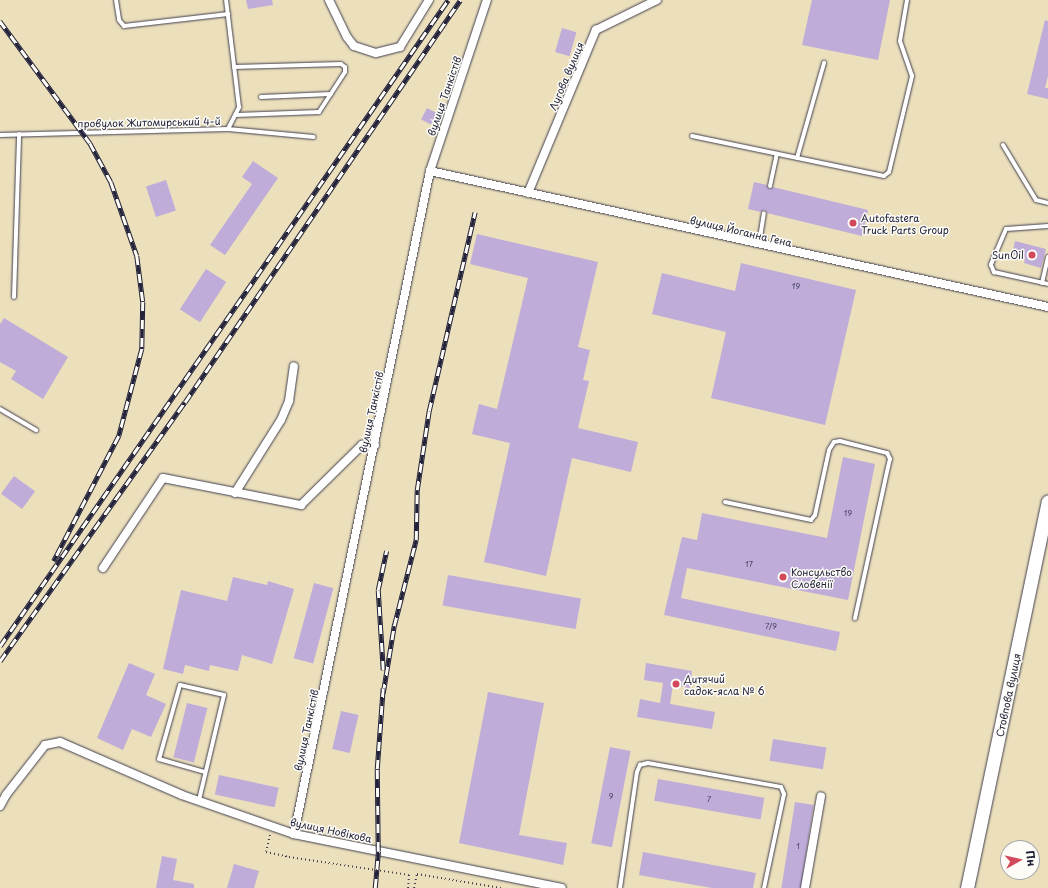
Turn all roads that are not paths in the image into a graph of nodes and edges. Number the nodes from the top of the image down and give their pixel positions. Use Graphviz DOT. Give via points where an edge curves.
graph roads {
  1 [pos="116,0"];
  2 [pos="226,0"];
  3 [pos="330,0"];
  4 [pos="429,0"];
  5 [pos="487,0"];
  6 [pos="657,0"];
  7 [pos="907,0"];
  8 [pos="228,14"];
  9 [pos="824,63"];
  10 [pos="234,67"];
  11 [pos="331,94"];
  12 [pos="261,97"];
  13 [pos="236,115"];
  14 [pos="228,129"];
  15 [pos="0,134"];
  16 [pos="19,134"];
  17 [pos="692,136"];
  18 [pos="314,137"];
  19 [pos="1003,145"];
  20 [pos="777,154"];
  21 [pos="797,158"];
  22 [pos="430,171"];
  23 [pos="770,186"];
  24 [pos="528,193"];
  25 [pos="1048,203"];
  26 [pos="764,213"];
  27 [pos="1048,226"];
  28 [pos="758,245"];
  29 [pos="1048,257"];
  30 [pos="1042,283"];
  31 [pos="1048,284"];
  32 [pos="14,297"];
  33 [pos="1048,307"];
  34 [pos="294,366"];
  35 [pos="0,409"];
  36 [pos="36,430"];
  37 [pos="375,446"];
  38 [pos="235,494"];
  39 [pos="1048,501"];
  40 [pos="725,502"];
  41 [pos="103,568"];
  42 [pos="855,618"];
  43 [pos="205,772"];
  44 [pos="821,796"];
  45 [pos="199,800"];
  46 [pos="0,806"];
  47 [pos="294,834"];
  48 [pos="562,888"];
  49 [pos="620,888"];
  50 [pos="764,888"];
  51 [pos="805,888"];
  52 [pos="966,888"];
  1 -- 8 [label="lane" via="120,20 124,26"];
  2 -- 8 [label="lane, провулок Житомирський 4-й"];
  3 -- 4 [label="street" via="347,37 354,46 376,53 400,47"];
  5 -- 22 [label="street, вулиця Танкістів"];
  6 -- 24 [label="street, Лугова вулиця" via="596,30"];
  7 -- 21 [label="lane" via="900,40 912,76 890,172 884,176 877,175"];
  8 -- 10 [label="lane, провулок Житомирський 4-й"];
  9 -- 21 [label="lane"];
  10 -- 11 [label="lane" via="341,64 345,67 345,72"];
  10 -- 13 [label="lane, провулок Житомирський 4-й" via="239,107"];
  11 -- 12 [label="lane"];
  11 -- 13 [label="lane" via="322,109 314,114"];
  13 -- 14 [label="lane, провулок Житомирський 4-й"];
  14 -- 16 [label="lane, провулок Житомирський 4-й"];
  14 -- 18 [label="lane"];
  15 -- 16 [label="lane, провулок Житомирський 4-й"];
  16 -- 32 [label="lane"];
  17 -- 20 [label="lane"];
  19 -- 25 [label="lane" via="1036,200"];
  20 -- 21 [label="lane"];
  20 -- 23 [label="lane"];
  22 -- 24 [label="street, вулиця Йоганна Гена"];
  22 -- 37 [label="street, вулиця Танкістів"];
  24 -- 28 [label="street, вулиця Йоганна Гена"];
  26 -- 28 [label="lane"];
  27 -- 30 [label="lane" via="1006,229 991,265 994,272"];
  28 -- 33 [label="street, вулиця Йоганна Гена"];
  29 -- 30 [label="lane"];
  30 -- 31 [label="lane"];
  34 -- 38 [label="street" via="289,401 281,420"];
  35 -- 36 [label="lane"];
  37 -- 38 [label="street" via="362,445 301,505"];
  37 -- 47 [label="street, вулиця Танкістів"];
  38 -- 41 [label="street" via="163,478"];
  39 -- 52 [label="main road, Стовпова вулиця"];
  40 -- 42 [label="lane" via="811,520 815,515 828,450 834,442 840,441 886,453 890,459"];
  43 -- 43 [label="lane" via="224,695 180,685 159,759"];
  43 -- 45 [label="lane"];
  44 -- 51 [label="street"];
  45 -- 46 [label="street, вулиця Новікова" via="60,742 45,745"];
  45 -- 47 [label="street, вулиця Новікова"];
  47 -- 48 [label="street, вулиця Новікова"];
  49 -- 50 [label="lane" via="637,772 640,765 648,763 781,788 784,794"];
}
